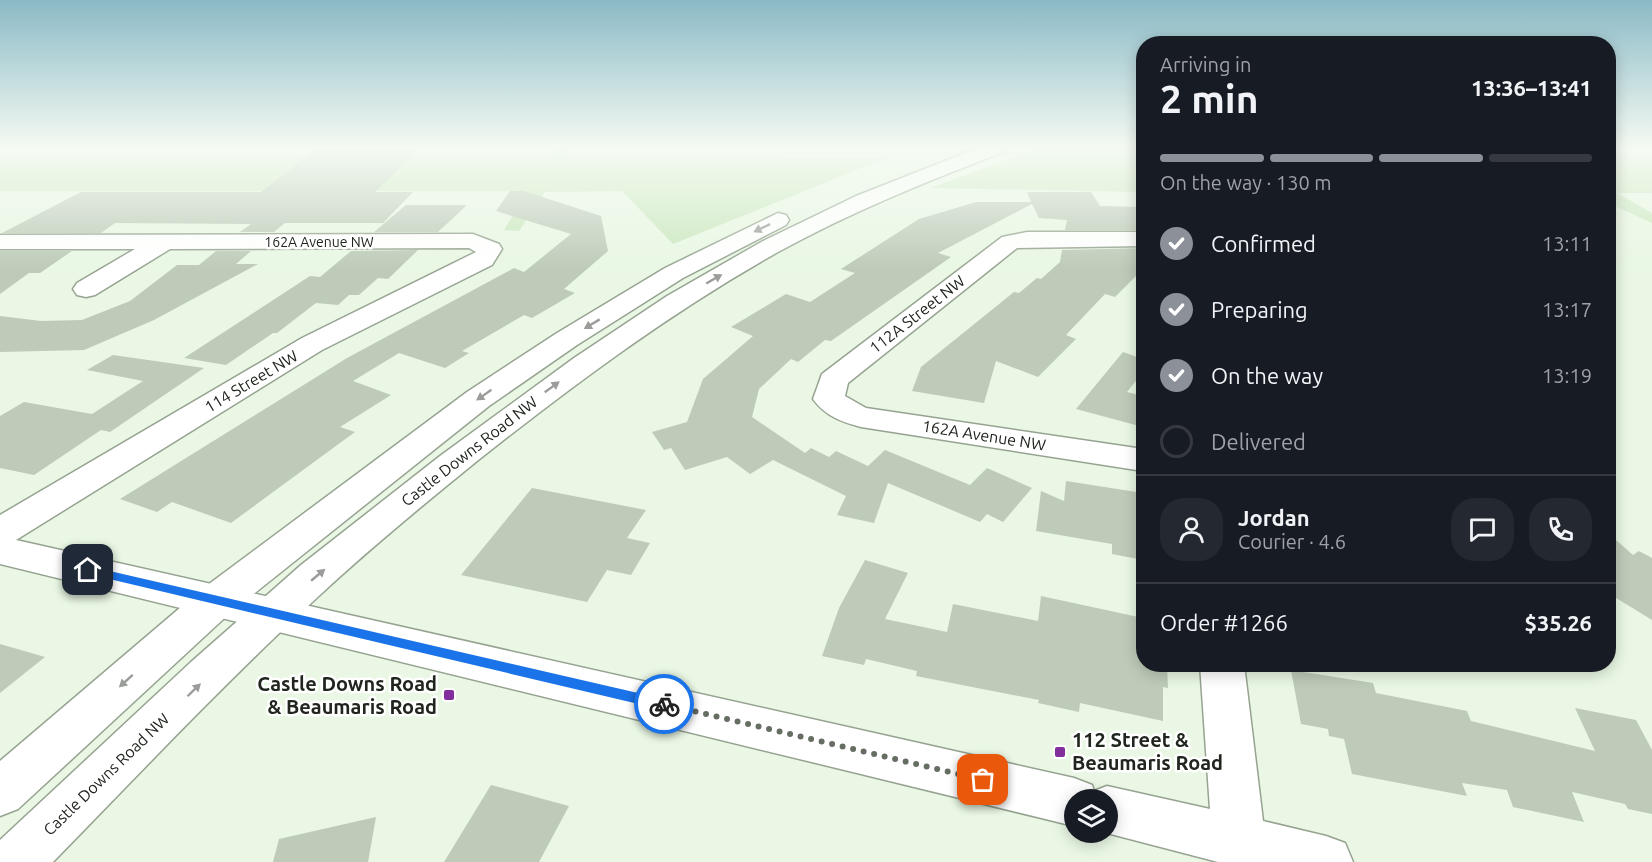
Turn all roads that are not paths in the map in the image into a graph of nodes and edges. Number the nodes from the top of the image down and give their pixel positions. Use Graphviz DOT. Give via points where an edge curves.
graph roads {
  1 [pos="848,188"];
  2 [pos="893,188"];
  3 [pos="1136,239"];
  4 [pos="473,241"];
  5 [pos="0,242"];
  6 [pos="165,242"];
  7 [pos="86,289"];
  8 [pos="830,399"];
  9 [pos="1136,459"];
  10 [pos="0,532"];
  11 [pos="0,550"];
  12 [pos="244,607"];
  13 [pos="1223,672"];
  14 [pos="0,793"];
  15 [pos="1064,800"];
  16 [pos="1118,813"];
  17 [pos="1242,852"];
  18 [pos="16,862"];
  19 [pos="1326,862"];
  1 -- 12 [label="street, Castle Downs Road NW, one-way" via="674,273 478,399"];
  12 -- 2 [label="street, Castle Downs Road NW, one-way" via="403,503 603,350 707,283 849,207"];
  3 -- 8 [label="street, 112A Street NW" via="1018,239 1004,246 833,380"];
  4 -- 6 [label="street, 162A Avenue NW"];
  4 -- 10 [label="street, 114 Street NW" via="490,249 483,260 312,344"];
  5 -- 6 [label="street, 162A Avenue NW"];
  6 -- 7 [label="street"];
  8 -- 9 [label="street, 162A Avenue NW" via="846,412 861,417"];
  11 -- 12 [label="street"];
  12 -- 14 [label="street, Castle Downs Road NW, one-way"];
  12 -- 15 [label="street"];
  18 -- 12 [label="street, Castle Downs Road NW, one-way"];
  13 -- 17 [label="street"];
  16 -- 17 [label="street"];
  17 -- 19 [label="street"];
}
